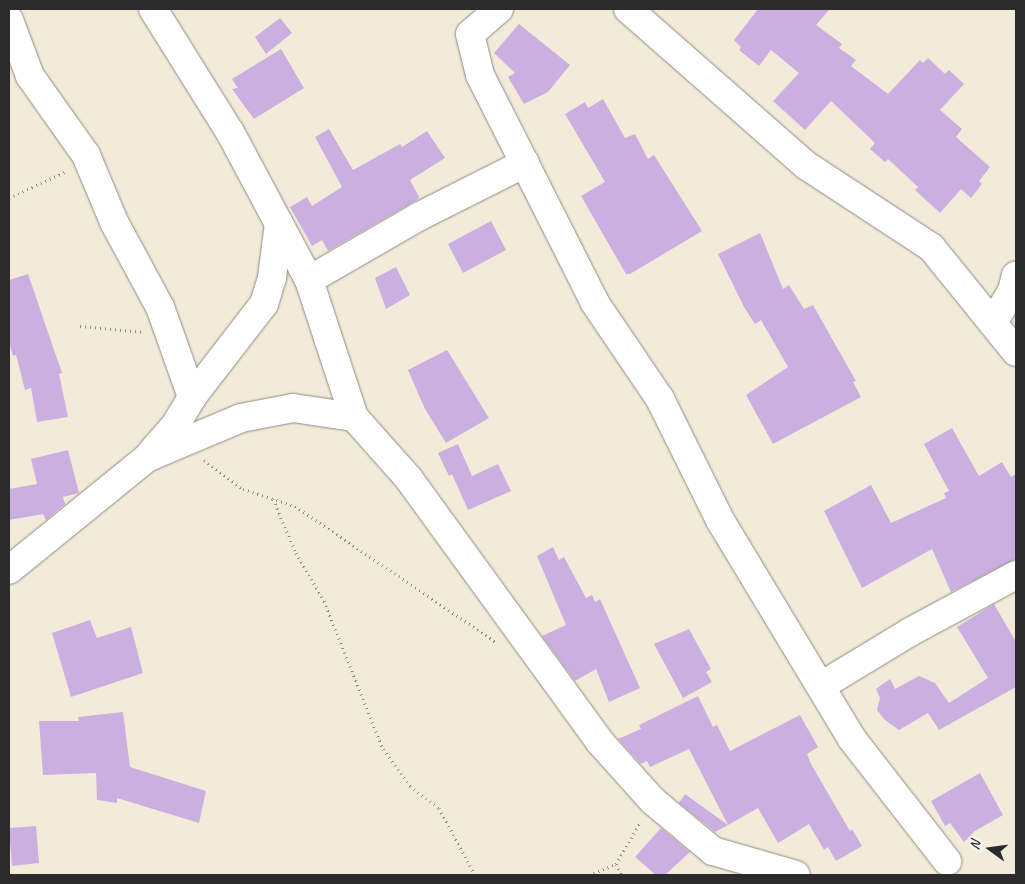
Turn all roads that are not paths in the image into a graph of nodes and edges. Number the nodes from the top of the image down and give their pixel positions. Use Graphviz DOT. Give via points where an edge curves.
graph roads {
  1 [pos="153,9"];
  2 [pos="498,9"];
  3 [pos="628,9"];
  4 [pos="9,20"];
  5 [pos="525,163"];
  6 [pos="279,223"];
  7 [pos="1016,275"];
  8 [pos="309,280"];
  9 [pos="994,321"];
  10 [pos="1016,352"];
  11 [pos="192,397"];
  12 [pos="354,417"];
  13 [pos="146,458"];
  14 [pos="9,570"];
  15 [pos="1016,575"];
  16 [pos="821,686"];
  17 [pos="947,861"];
  18 [pos="796,875"];
  1 -- 6 [label="street" via="230,132"];
  2 -- 5 [label="street" via="470,34 480,75"];
  3 -- 9 [label="street" via="807,166 931,247"];
  4 -- 11 [label="street" via="30,76 86,155 114,222 160,307"];
  5 -- 8 [label="street" via="418,217"];
  5 -- 16 [label="street" via="595,303 660,399 720,520"];
  6 -- 8 [label="street"];
  6 -- 11 [label="street" via="272,277 264,304"];
  7 -- 9 [label="street"];
  8 -- 12 [label="street"];
  9 -- 10 [label="street"];
  11 -- 13 [label="street" via="176,424"];
  12 -- 13 [label="street" via="293,408 241,418"];
  12 -- 18 [label="street" via="410,479 600,742 653,800 713,851"];
  13 -- 14 [label="street"];
  15 -- 16 [label="street" via="910,632"];
  16 -- 17 [label="street" via="852,739"];
}
